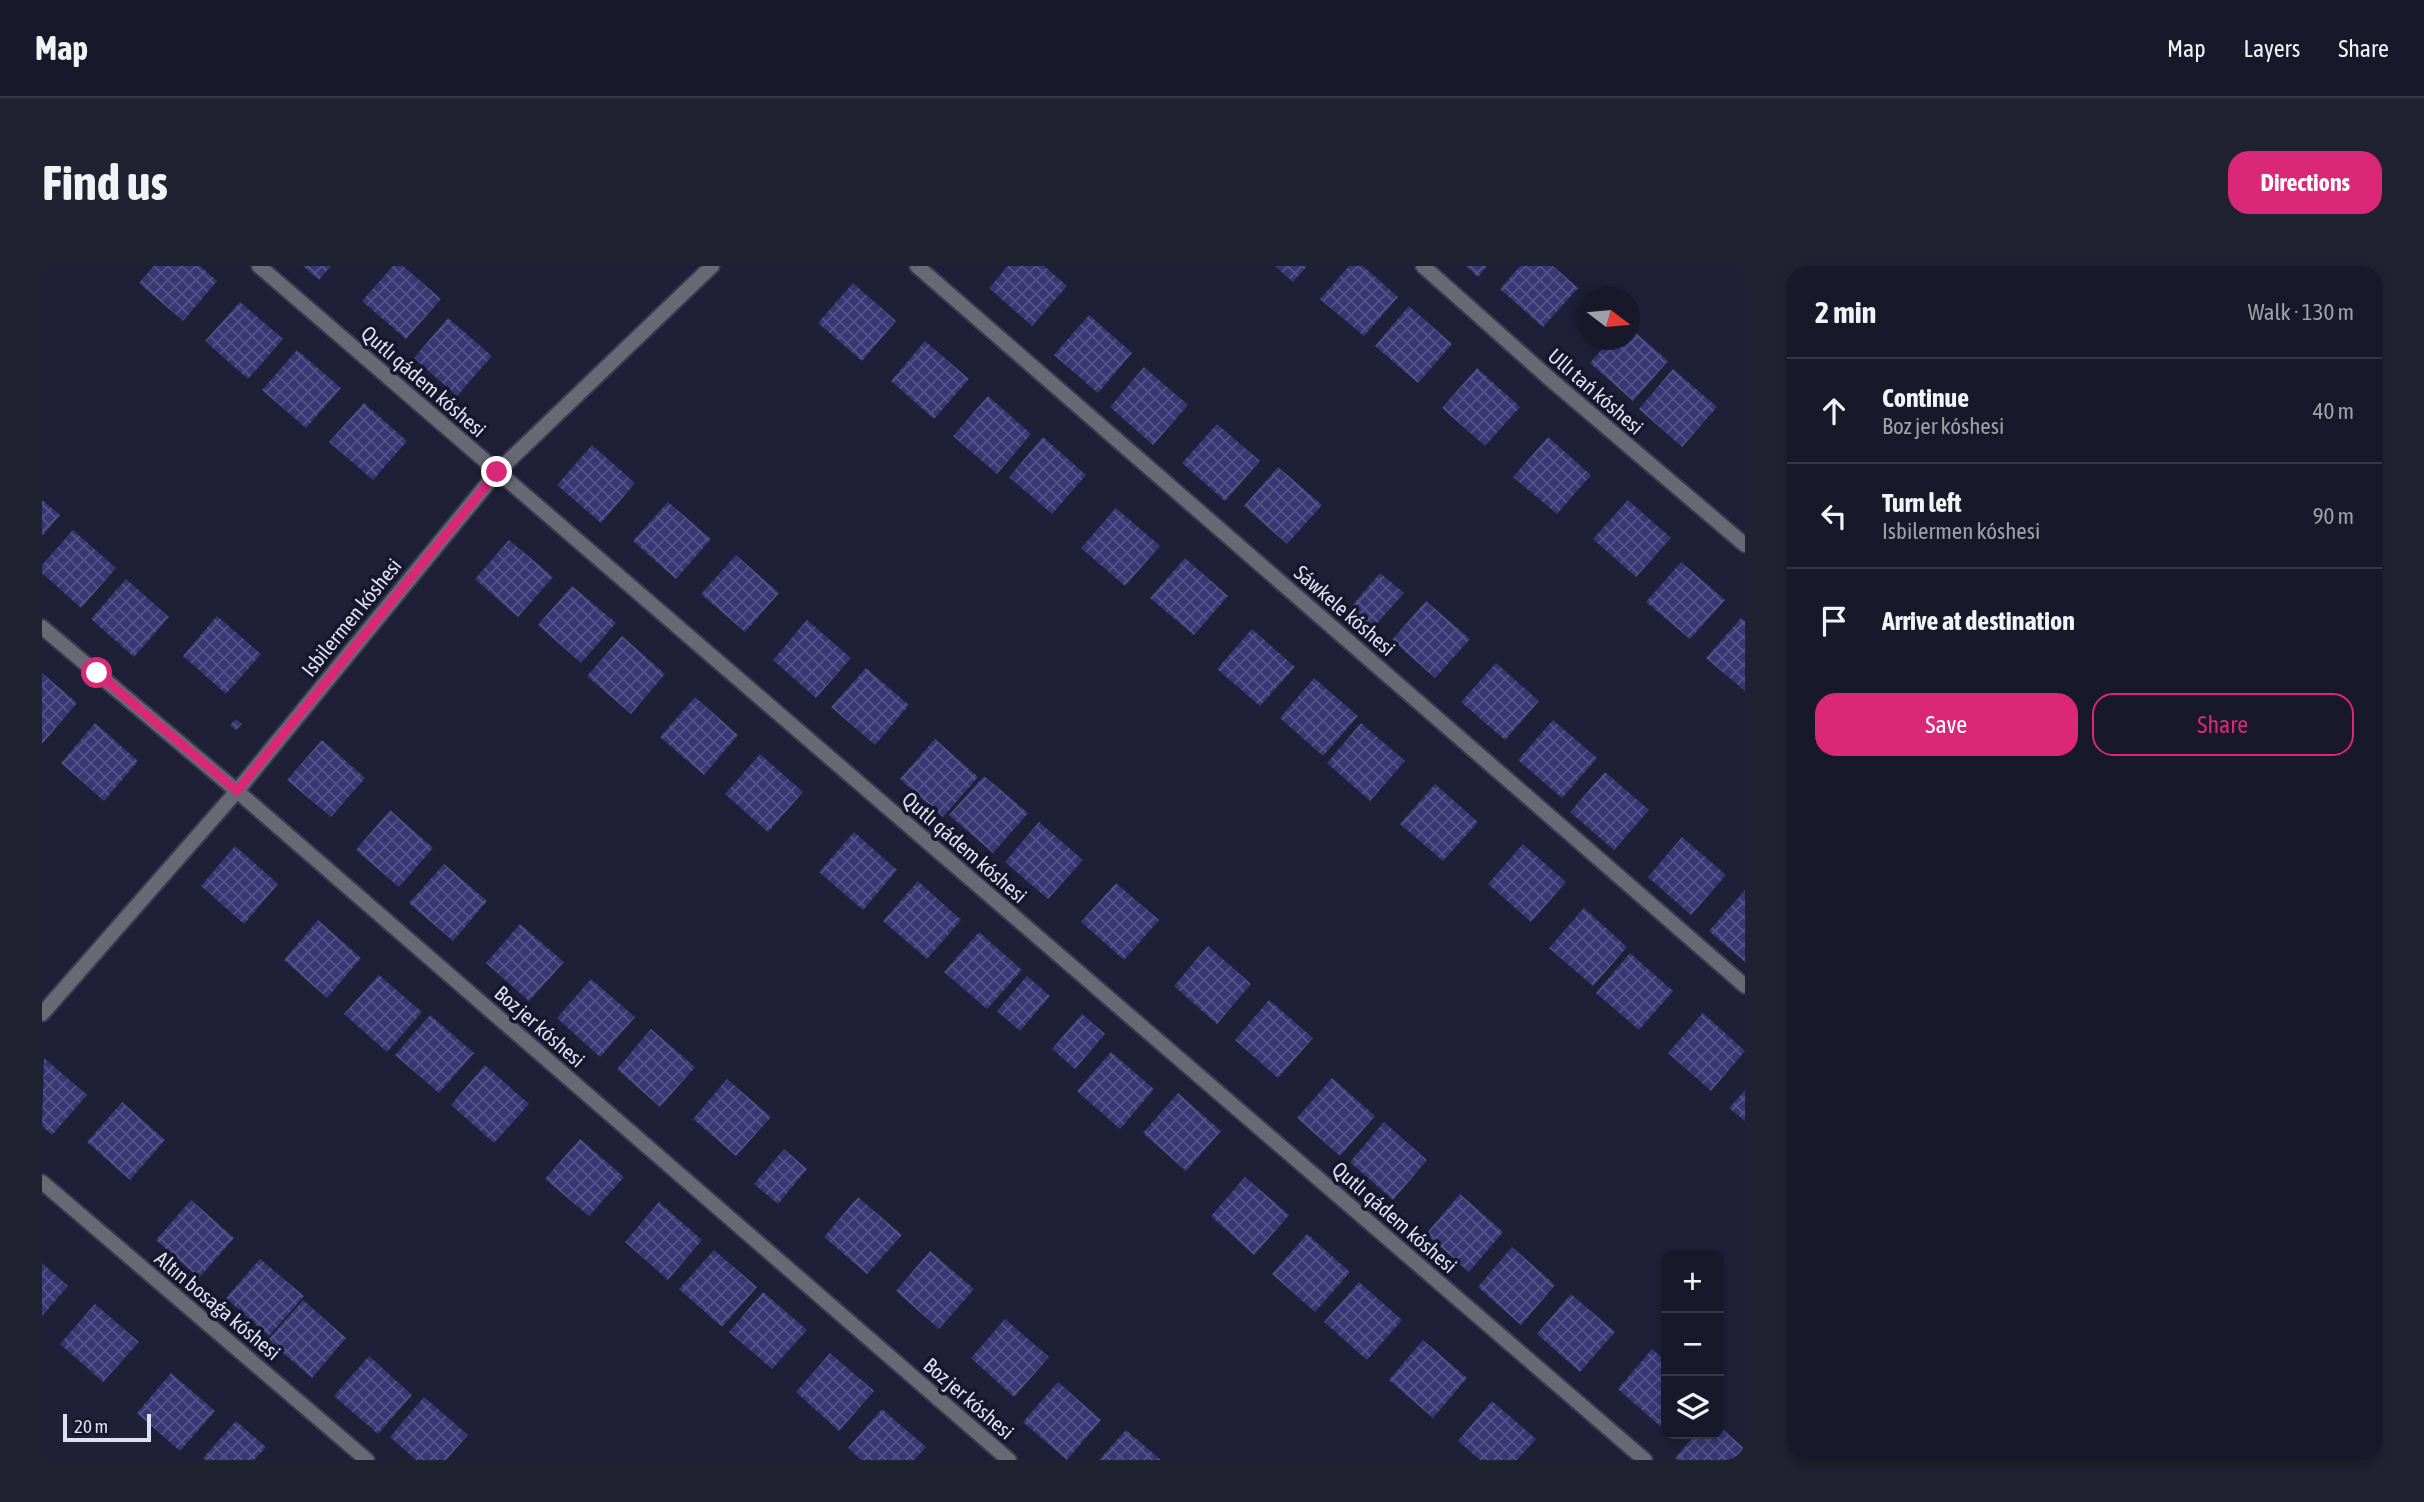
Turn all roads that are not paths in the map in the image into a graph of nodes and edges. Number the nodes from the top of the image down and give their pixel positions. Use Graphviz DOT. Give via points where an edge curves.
graph roads {
  1 [pos="259,266"];
  2 [pos="712,266"];
  3 [pos="917,266"];
  4 [pos="1423,266"];
  5 [pos="497,472"];
  6 [pos="1745,545"];
  7 [pos="42,627"];
  8 [pos="237,791"];
  9 [pos="1745,986"];
  10 [pos="42,1014"];
  11 [pos="42,1182"];
  12 [pos="367,1460"];
  13 [pos="1009,1460"];
  14 [pos="1645,1460"];
  1 -- 5 [label="street, Qutlı qádem kóshesi"];
  2 -- 5 [label="street, Isbilermen kóshesi"];
  3 -- 9 [label="street, Sáwkele kóshesi"];
  4 -- 6 [label="street, Ullı tań kóshesi"];
  5 -- 8 [label="street, Isbilermen kóshesi"];
  5 -- 14 [label="street, Qutlı qádem kóshesi"];
  7 -- 8 [label="street, Boz jer kóshesi"];
  8 -- 10 [label="street, Isbilermen kóshesi"];
  8 -- 13 [label="street, Boz jer kóshesi"];
  11 -- 12 [label="street, Altın bosaǵa kóshesi"];
}
